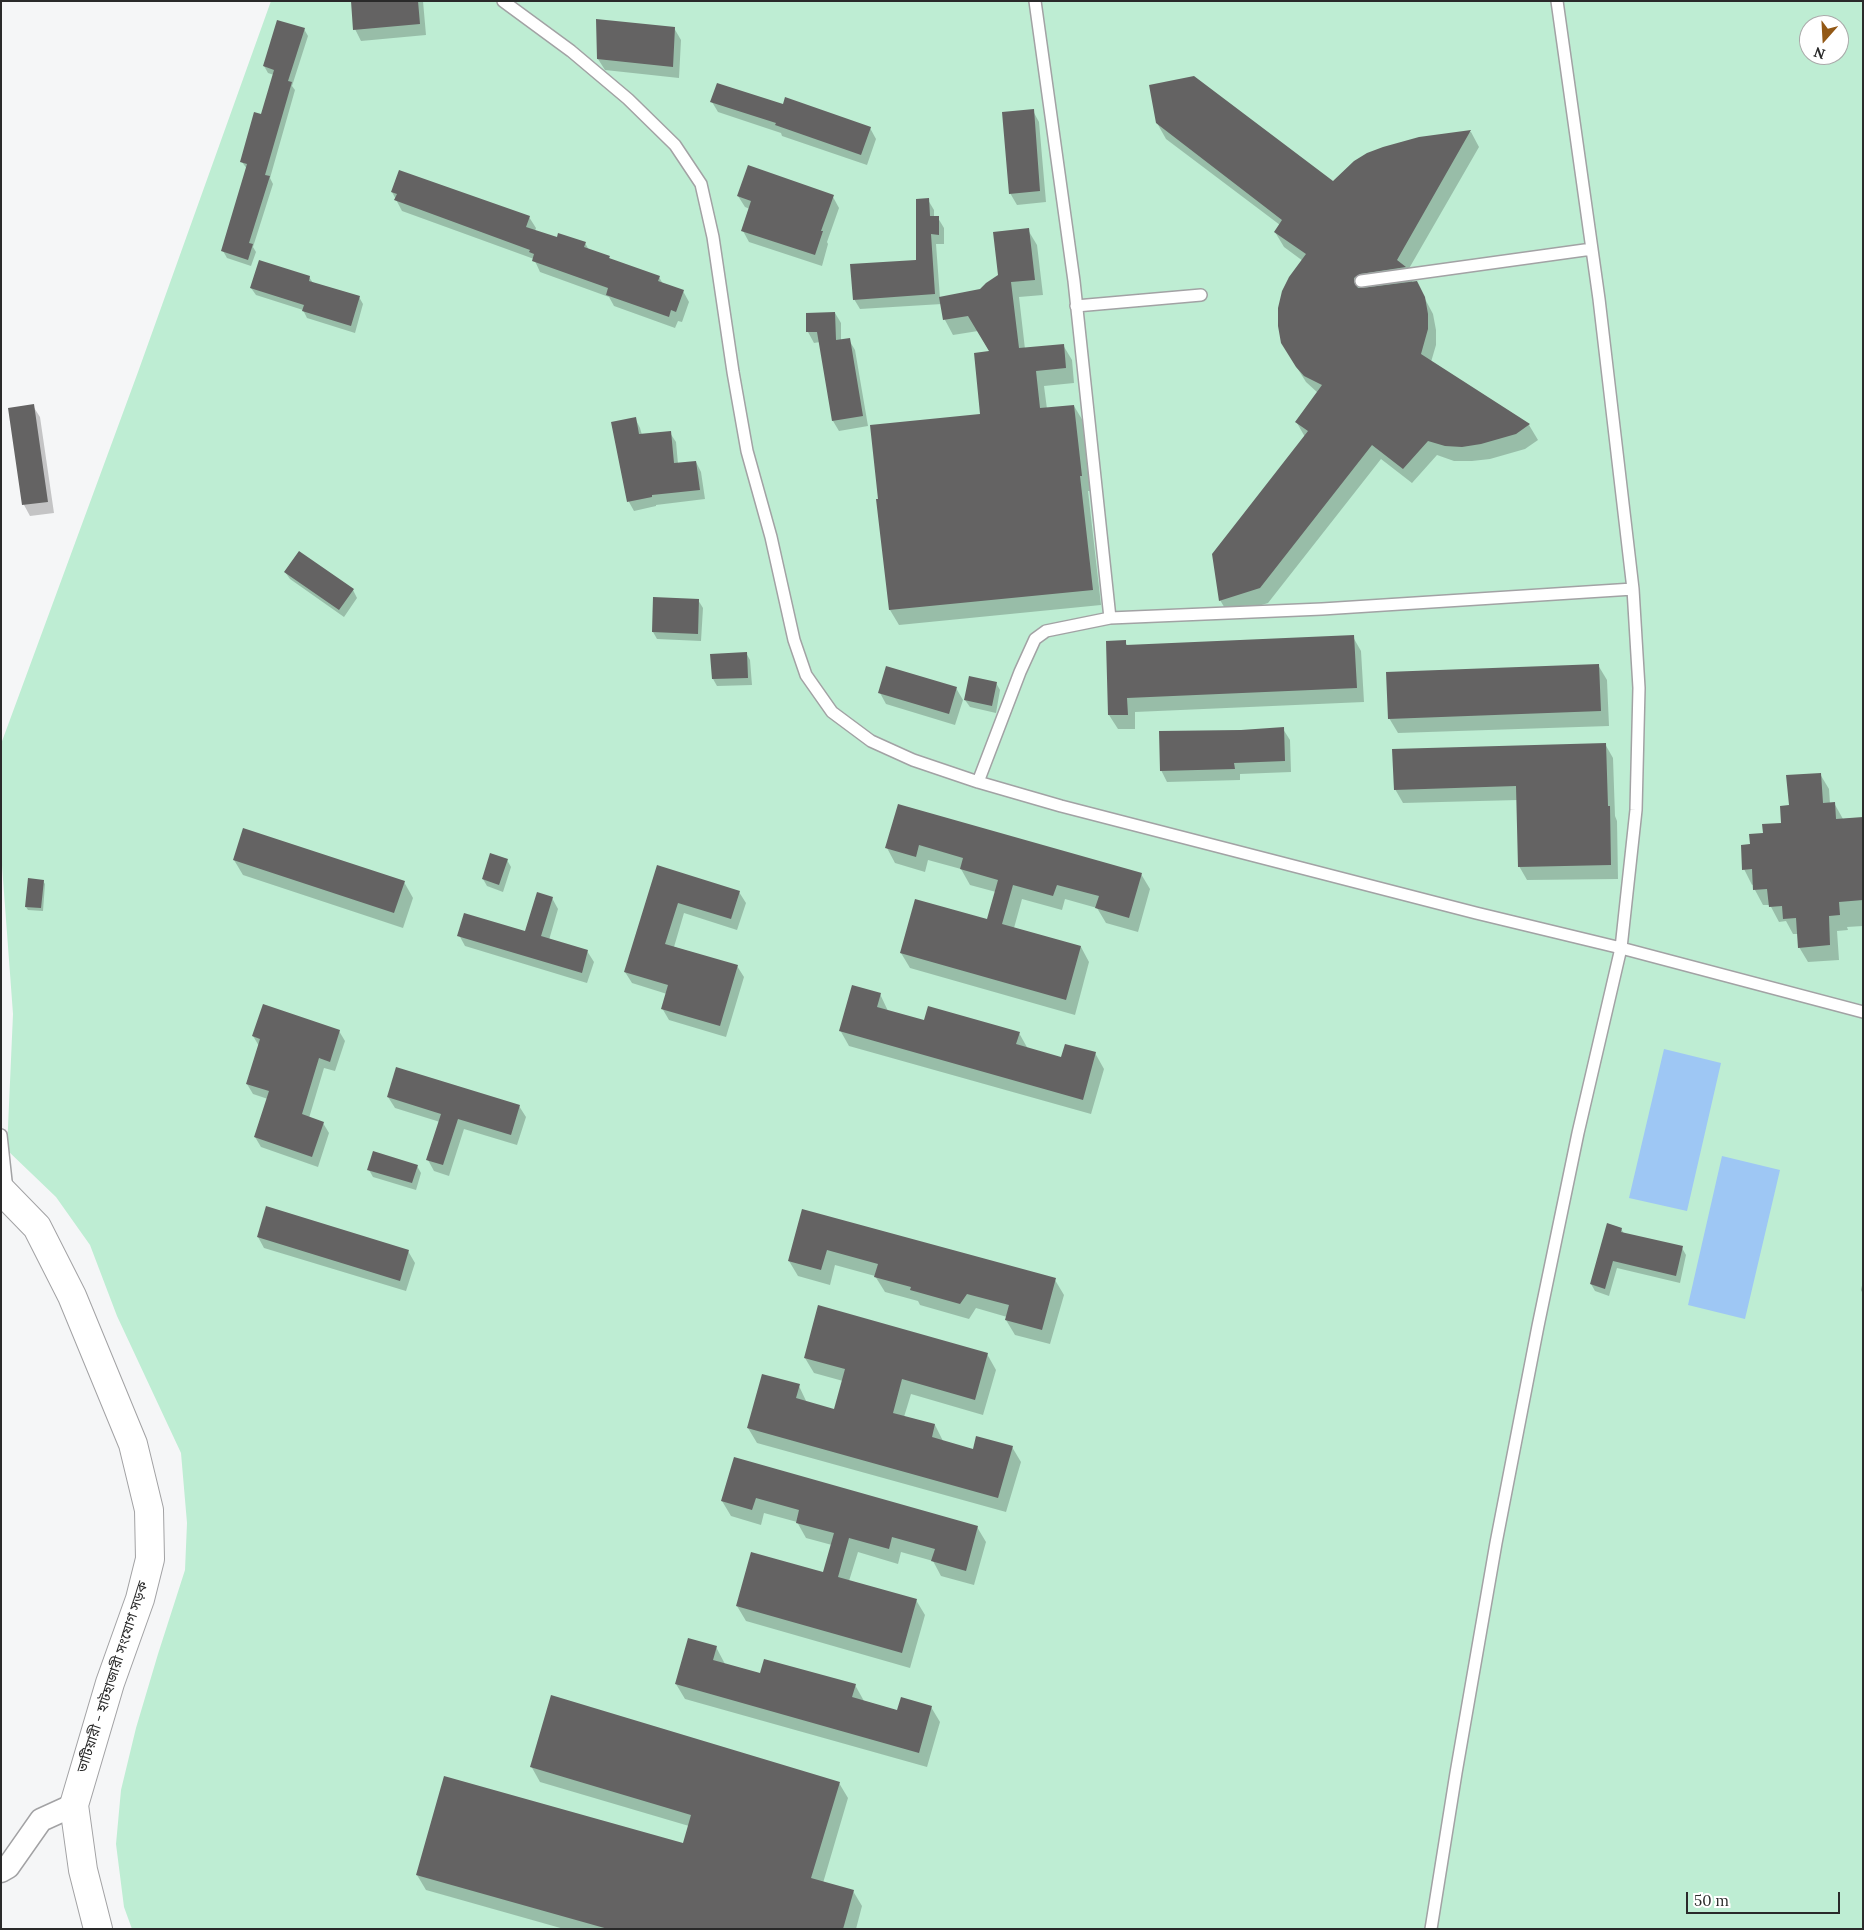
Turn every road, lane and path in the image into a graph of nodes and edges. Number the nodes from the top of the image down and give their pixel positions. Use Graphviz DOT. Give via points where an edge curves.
graph roads {
  1 [pos="503,1"];
  2 [pos="1035,1"];
  3 [pos="1557,1"];
  4 [pos="1592,249"];
  5 [pos="1361,281"];
  6 [pos="1201,295"];
  7 [pos="1076,306"];
  8 [pos="1634,589"];
  9 [pos="1110,618"];
  10 [pos="978,782"];
  11 [pos="1621,948"];
  12 [pos="1863,1012"];
  13 [pos="1,1135"];
  14 [pos="4,1192"];
  15 [pos="74,1805"];
  16 [pos="1,1871"];
  17 [pos="98,1929"];
  18 [pos="1431,1929"];
  1 -- 10 [label="lane" via="571,51 628,99 676,145 701,184 713,237 747,451 771,537 794,640 806,675 832,712 871,741 912,760"];
  2 -- 7 [label="lane"];
  3 -- 4 [label="lane"];
  4 -- 5 [label="lane"];
  4 -- 8 [label="lane"];
  6 -- 7 [label="lane"];
  7 -- 9 [label="lane"];
  8 -- 9 [label="lane" via="1322,609"];
  8 -- 11 [label="lane" via="1639,688 1636,810"];
  9 -- 10 [label="lane" via="1046,631 1035,639"];
  10 -- 11 [label="lane" via="1307,870"];
  11 -- 12 [label="lane"];
  11 -- 18 [label="lane" via="1538,1326 1490,1581"];
  13 -- 14 [label="lane"];
  14 -- 15 [label="main road, ভাটিয়ারী - হাটহাজারী সংযোগ সড়ক" via="37,1227 72,1296 133,1444 150,1510 150,1559 140,1600 110,1683"];
  15 -- 16 [label="street" via="41,1820"];
  15 -- 17 [label="main road, ভাটিয়ারী - হাটহাজারী সংযোগ সড়ক" via="83,1870"];
}
